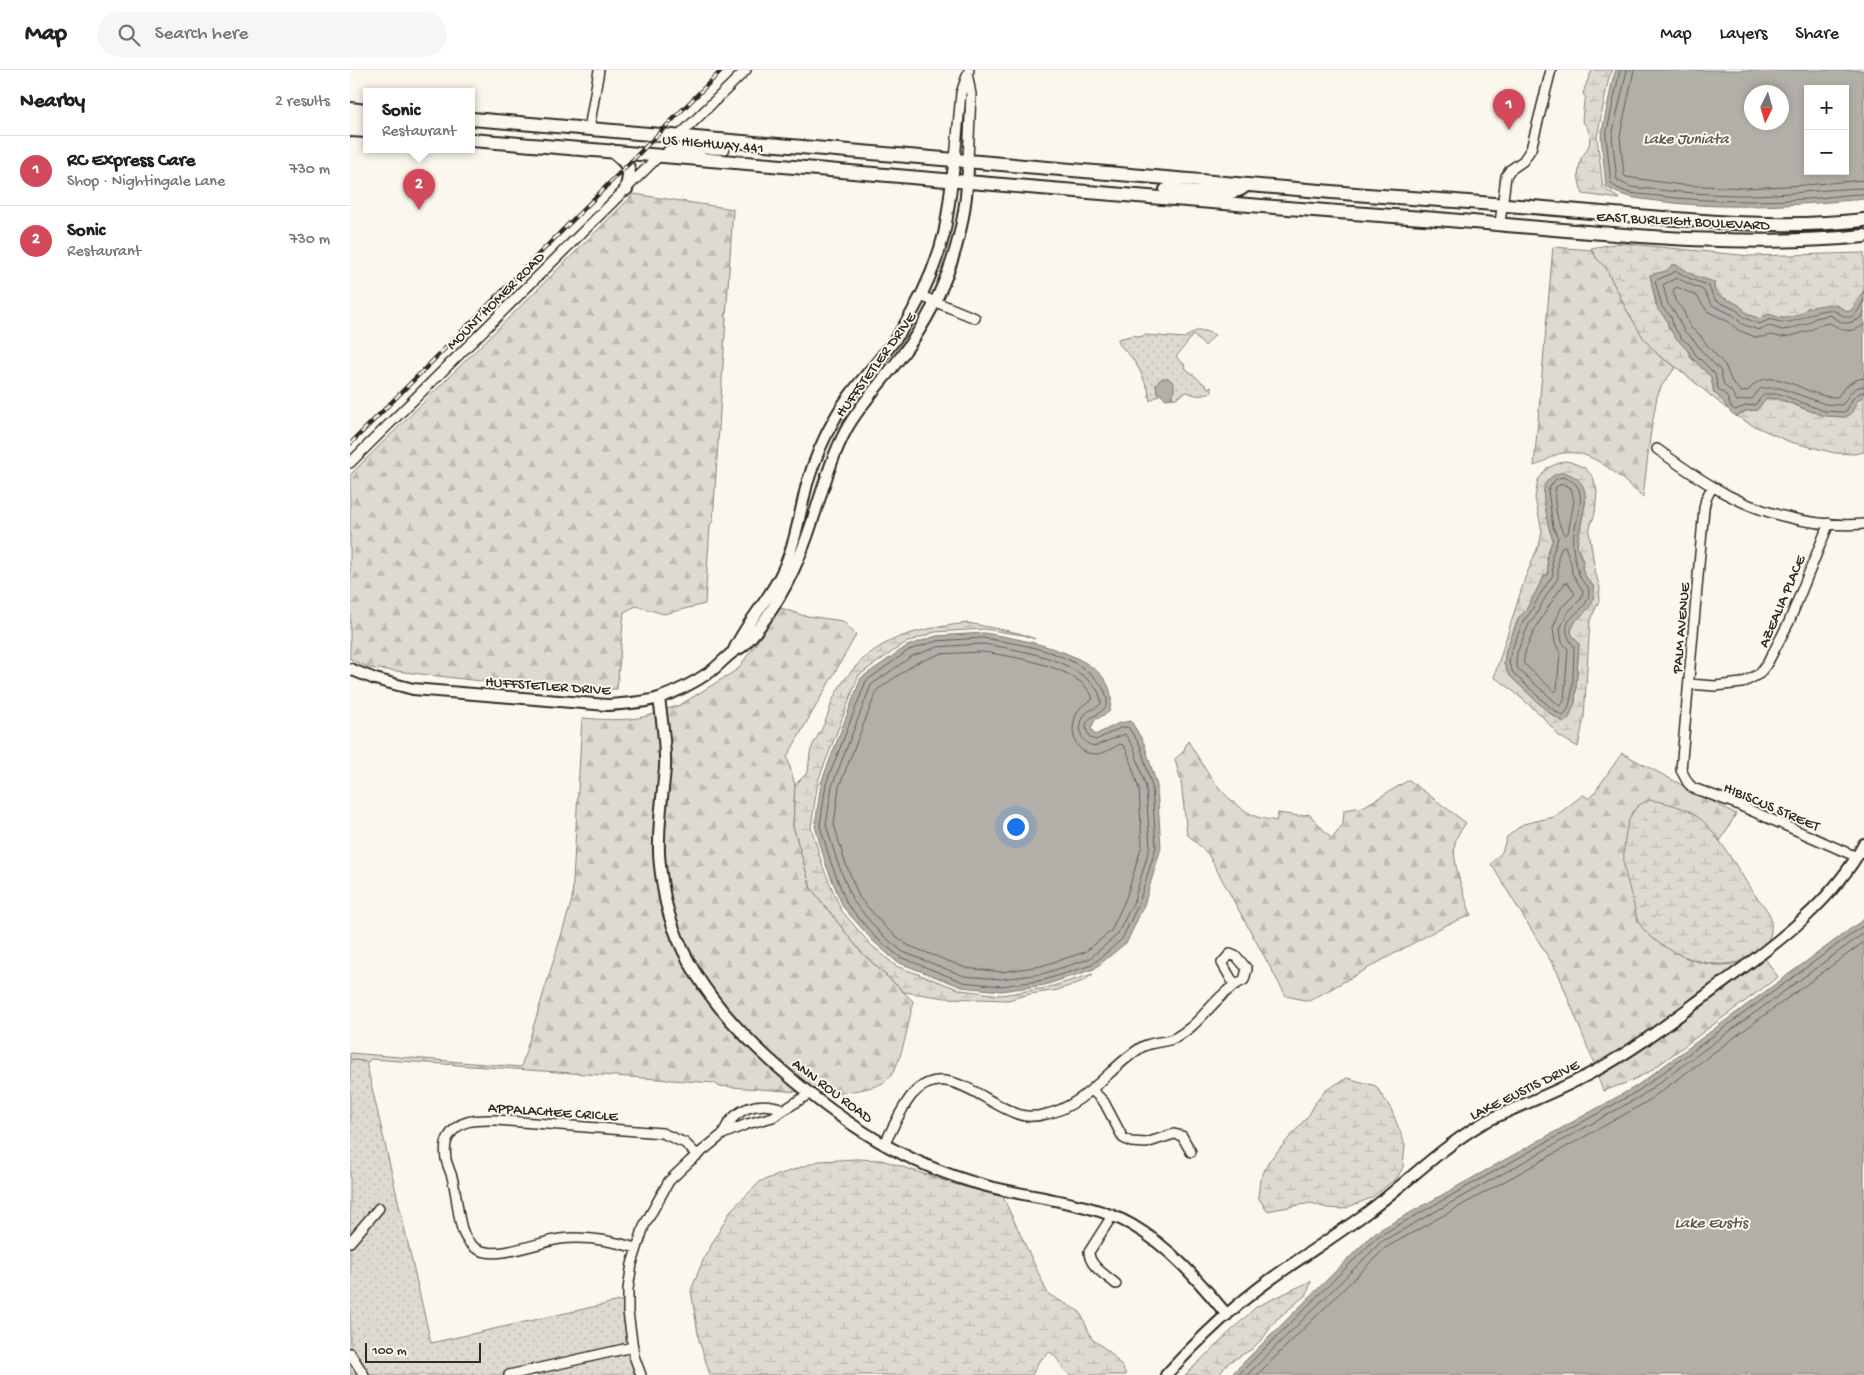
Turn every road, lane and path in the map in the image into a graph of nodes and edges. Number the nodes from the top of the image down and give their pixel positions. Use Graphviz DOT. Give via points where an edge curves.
graph roads {
  1 [pos="599,70"];
  2 [pos="746,70"];
  3 [pos="1551,70"];
  4 [pos="968,74"];
  5 [pos="350,109"];
  6 [pos="363,111"];
  7 [pos="475,119"];
  8 [pos="350,121"];
  9 [pos="363,122"];
  10 [pos="518,123"];
  11 [pos="475,128"];
  12 [pos="589,129"];
  13 [pos="350,130"];
  14 [pos="363,131"];
  15 [pos="679,136"];
  16 [pos="475,140"];
  17 [pos="797,146"];
  18 [pos="612,151"];
  19 [pos="660,155"];
  20 [pos="955,159"];
  21 [pos="968,160"];
  22 [pos="952,180"];
  23 [pos="968,181"];
  24 [pos="1246,185"];
  25 [pos="626,189"];
  26 [pos="1108,193"];
  27 [pos="1502,204"];
  28 [pos="1864,220"];
  29 [pos="1500,224"];
  30 [pos="1864,236"];
  31 [pos="921,296"];
  32 [pos="935,302"];
  33 [pos="975,318"];
  34 [pos="1657,449"];
  35 [pos="350,463"];
  36 [pos="1712,487"];
  37 [pos="1829,524"];
  38 [pos="1864,524"];
  39 [pos="733,652"];
  40 [pos="350,669"];
  41 [pos="1689,684"];
  42 [pos="659,698"];
  43 [pos="1682,774"];
  44 [pos="1864,844"];
  45 [pos="1857,857"];
  46 [pos="1234,984"];
  47 [pos="1092,1090"];
  48 [pos="809,1094"];
  49 [pos="783,1109"];
  50 [pos="738,1113"];
  51 [pos="745,1125"];
  52 [pos="723,1134"];
  53 [pos="884,1145"];
  54 [pos="1191,1152"];
  55 [pos="697,1155"];
  56 [pos="379,1208"];
  57 [pos="1112,1216"];
  58 [pos="350,1242"];
  59 [pos="636,1248"];
  60 [pos="1116,1284"];
  61 [pos="1227,1315"];
  62 [pos="633,1347"];
  63 [pos="350,1353"];
  64 [pos="364,1375"];
  65 [pos="509,1375"];
  66 [pos="641,1375"];
  67 [pos="1166,1375"];
  1 -- 12 [label="street"];
  2 -- 15 [label="street"];
  3 -- 27 [label="street" via="1531,149 1523,161 1508,172"];
  4 -- 20 [label="street" via="961,93"];
  4 -- 21 [label="street" via="971,94"];
  5 -- 6 [label="main road"];
  7 -- 10 [label="main road, EAST BURLEIGH BOULEVARD"];
  8 -- 9 [label="main road"];
  10 -- 11 [label="main road"];
  10 -- 12 [label="main road, EAST BURLEIGH BOULEVARD"];
  12 -- 15 [label="main road, EAST BURLEIGH BOULEVARD"];
  13 -- 14 [label="main road"];
  15 -- 17 [label="main road, EAST BURLEIGH BOULEVARD"];
  16 -- 18 [label="main road, US HIGHWAY 441"];
  17 -- 19 [label="main road" via="777,152 698,147"];
  17 -- 20 [label="main road, EAST BURLEIGH BOULEVARD"];
  18 -- 19 [label="main road, US HIGHWAY 441"];
  18 -- 25 [label="main road" via="630,172"];
  19 -- 22 [label="main road, US HIGHWAY 441"];
  19 -- 25 [label="street, MOUNT HOMER ROAD"];
  20 -- 21 [label="main road, EAST BURLEIGH BOULEVARD"];
  20 -- 22 [label="street, HUFFSTETLER DRIVE"];
  21 -- 23 [label="street, HUFFSTETLER DRIVE"];
  21 -- 24 [label="main road, EAST BURLEIGH BOULEVARD"];
  22 -- 23 [label="main road, US HIGHWAY 441"];
  22 -- 31 [label="street, HUFFSTETLER DRIVE" via="944,235"];
  23 -- 26 [label="main road, US HIGHWAY 441"];
  23 -- 32 [label="street, HUFFSTETLER DRIVE" via="959,238 946,281"];
  24 -- 26 [label="main road" via="1229,194 1120,187"];
  24 -- 27 [label="main road, EAST BURLEIGH BOULEVARD"];
  25 -- 35 [label="street, MOUNT HOMER ROAD"];
  26 -- 29 [label="main road, EAST BURLEIGH BOULEVARD"];
  27 -- 28 [label="main road, EAST BURLEIGH BOULEVARD" via="1721,223 1785,225"];
  27 -- 29 [label="street"];
  29 -- 30 [label="main road, EAST BURLEIGH BOULEVARD" via="1716,240 1786,241"];
  31 -- 32 [label="street"];
  31 -- 39 [label="street, HUFFSTETLER DRIVE" via="898,334 835,417 810,477 784,568"];
  32 -- 33 [label="street"];
  32 -- 39 [label="street, HUFFSTETLER DRIVE" via="905,351 863,402 846,429 792,572 744,646"];
  34 -- 36 [label="street"];
  36 -- 37 [label="street" via="1759,508"];
  36 -- 41 [label="street, PALM AVENUE" via="1704,508"];
  37 -- 38 [label="street"];
  37 -- 41 [label="street, AZEALIA PLACE" via="1789,622 1767,664 1758,674 1742,683 1716,686"];
  39 -- 42 [label="street, HUFFSTETLER DRIVE" via="710,672"];
  40 -- 42 [label="street, HUFFSTETLER DRIVE" via="375,680 413,689 607,705"];
  41 -- 43 [label="street, PALM AVENUE"];
  42 -- 48 [label="street, ANN ROU ROAD" via="665,768 658,844 660,872 674,929 686,958 718,1007 766,1057"];
  43 -- 45 [label="street, HIBISCUS STREET" via="1693,788"];
  44 -- 45 [label="street, LAKE EUSTIS DRIVE"];
  45 -- 61 [label="street, LAKE EUSTIS DRIVE" via="1836,886 1810,913 1682,1014 1596,1071 1478,1126 1368,1212 1270,1279"];
  46 -- 47 [label="street" via="1190,1028 1174,1038 1144,1046"];
  47 -- 53 [label="street" via="1063,1110 1033,1117 1021,1116 967,1087 944,1080 929,1083 918,1089 904,1106"];
  47 -- 54 [label="street" via="1104,1102 1123,1138 1146,1143 1174,1134 1182,1136"];
  48 -- 49 [label="street"];
  48 -- 53 [label="street, ANN ROU ROAD"];
  49 -- 50 [label="street" via="757,1105"];
  49 -- 51 [label="street" via="773,1116"];
  50 -- 51 [label="street"];
  50 -- 52 [label="street"];
  51 -- 52 [label="street"];
  52 -- 55 [label="street"];
  53 -- 57 [label="street, ANN ROU ROAD" via="967,1180"];
  55 -- 59 [label="street" via="670,1181 644,1226"];
  55 -- 59 [label="street, APPALACHEE CRICLE" via="685,1143 662,1133 496,1120 470,1120 448,1137 446,1160 462,1230 469,1243 481,1251 496,1254 563,1239"];
  56 -- 58 [label="street"];
  57 -- 60 [label="street" via="1089,1252 1089,1258"];
  57 -- 61 [label="street, ANN ROU ROAD" via="1162,1246"];
  59 -- 62 [label="street" via="628,1289"];
  61 -- 67 [label="street, LAKE EUSTIS DRIVE"];
  62 -- 65 [label="street"];
  62 -- 66 [label="street"];
  63 -- 64 [label="street"];
}
